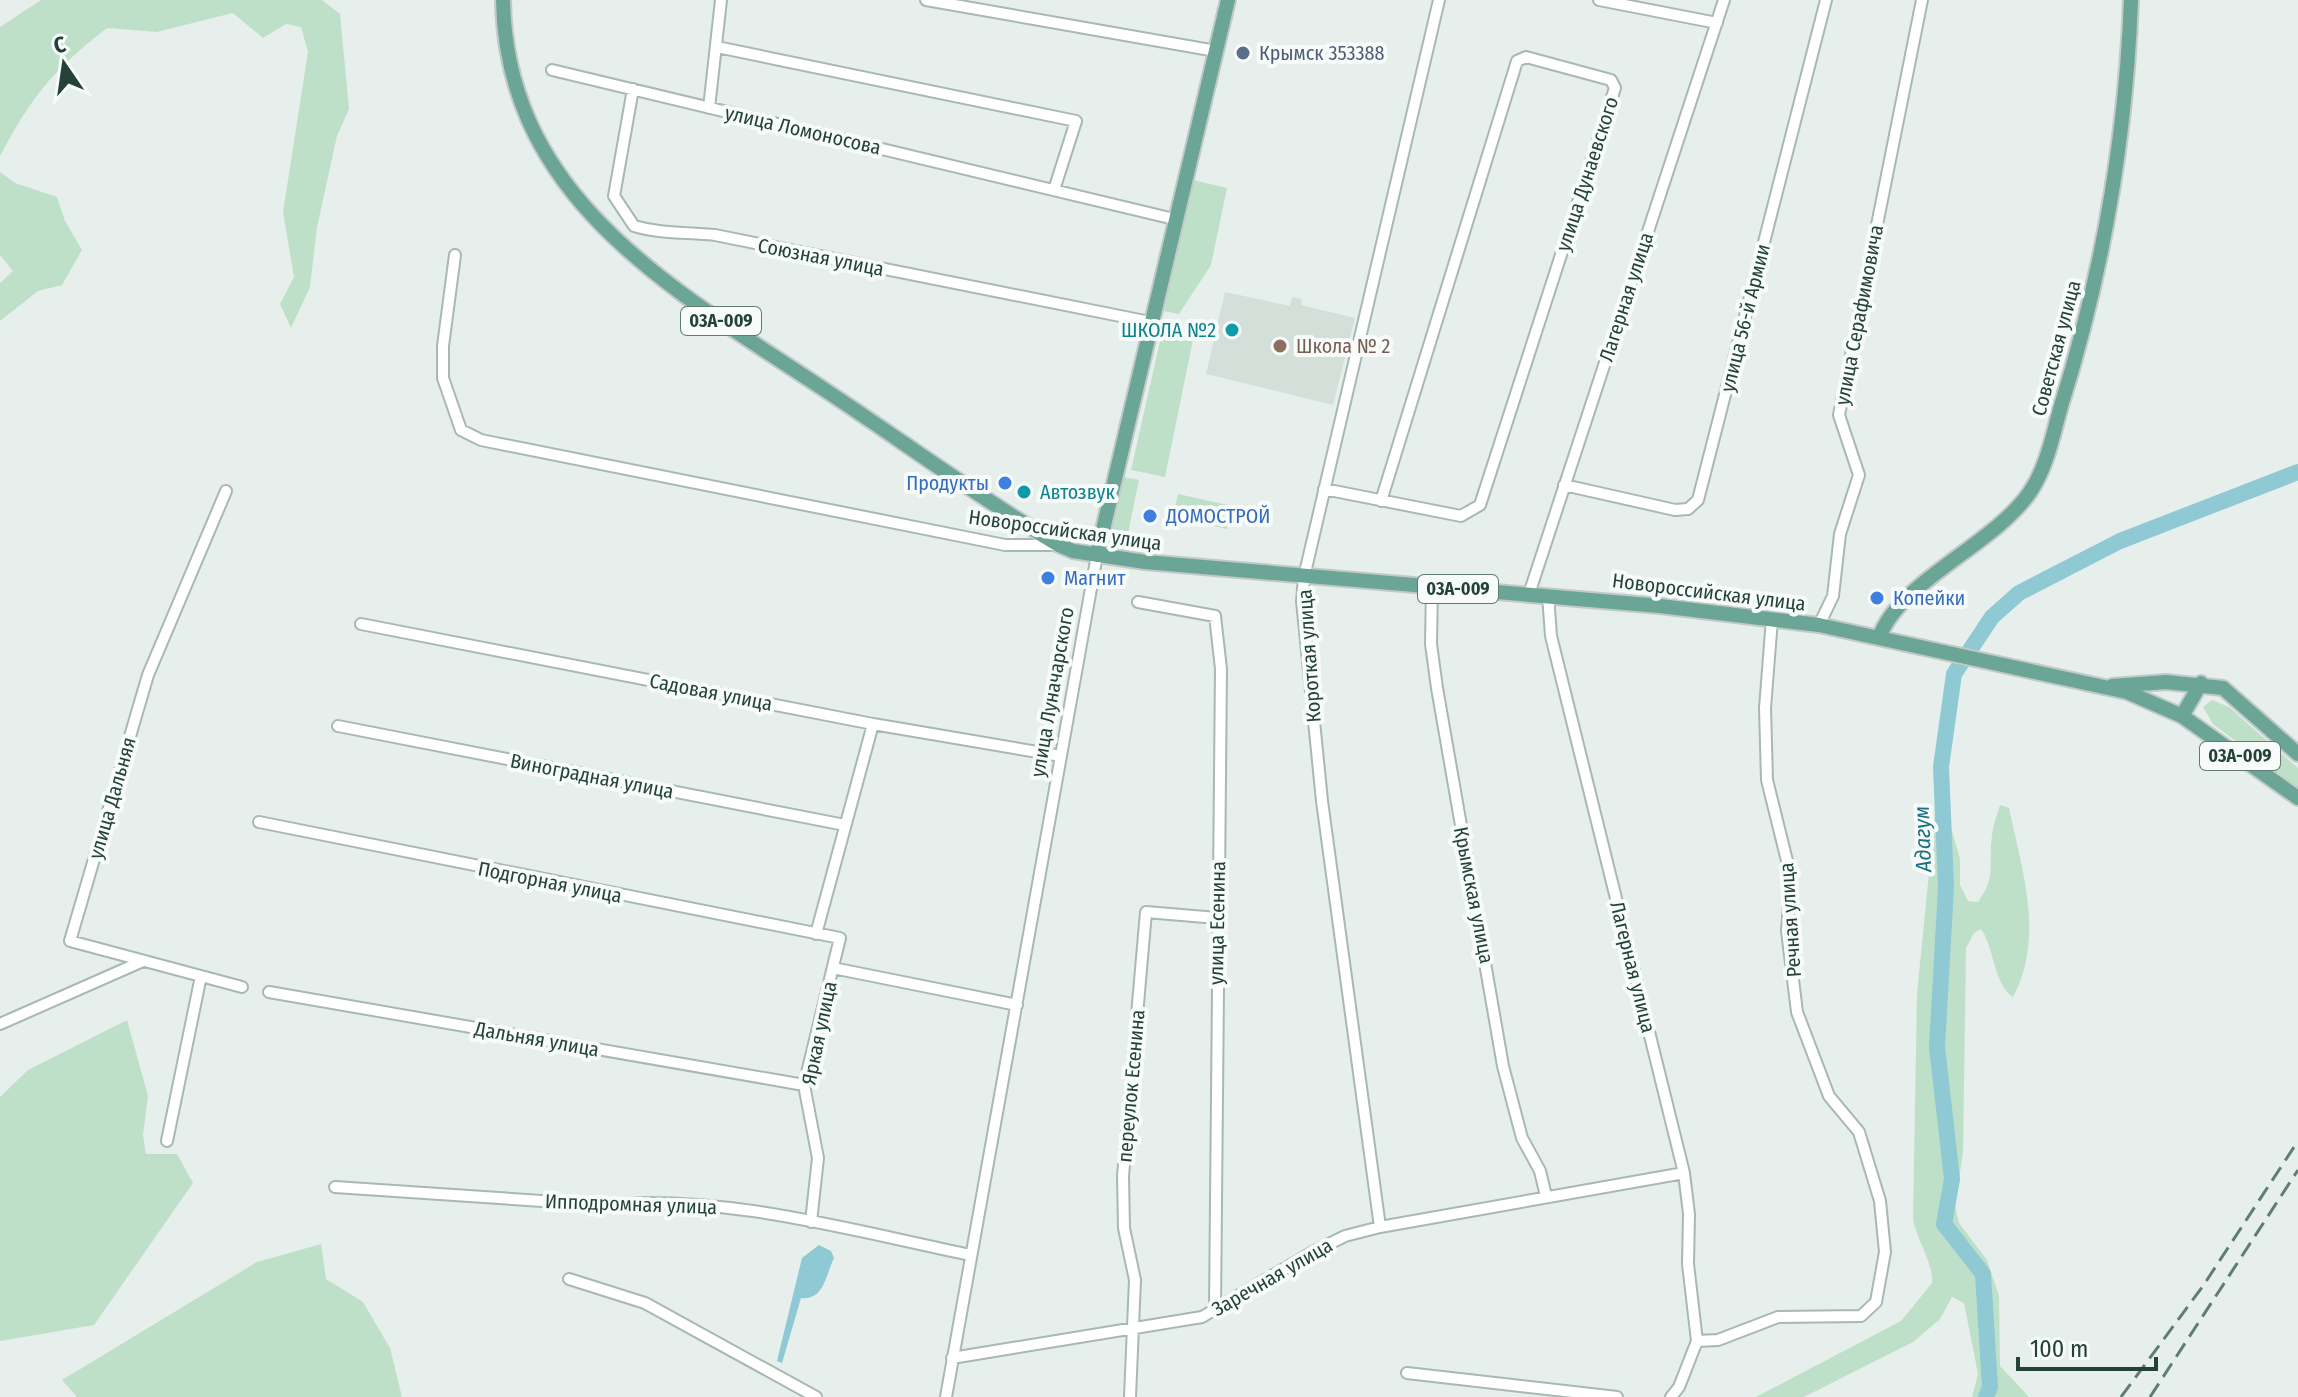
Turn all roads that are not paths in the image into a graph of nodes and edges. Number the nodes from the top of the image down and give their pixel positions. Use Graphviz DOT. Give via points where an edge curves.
graph roads {
  1 [pos="503,0"];
  2 [pos="721,0"];
  3 [pos="926,0"];
  4 [pos="1228,0"];
  5 [pos="1439,0"];
  6 [pos="1724,0"];
  7 [pos="1826,0"];
  8 [pos="1922,0"];
  9 [pos="2131,0"];
  10 [pos="1606,1"];
  11 [pos="1717,23"];
  12 [pos="717,47"];
  13 [pos="1216,51"];
  14 [pos="552,70"];
  15 [pos="633,89"];
  16 [pos="709,108"];
  17 [pos="1054,190"];
  18 [pos="1174,219"];
  19 [pos="455,255"];
  20 [pos="1150,322"];
  21 [pos="1564,485"];
  22 [pos="1324,489"];
  23 [pos="226,491"];
  24 [pos="1381,501"];
  25 [pos="1059,545"];
  26 [pos="1097,555"];
  27 [pos="1304,577"];
  28 [pos="1432,587"];
  29 [pos="1529,594"];
  30 [pos="1548,595"];
  31 [pos="1138,602"];
  32 [pos="1772,619"];
  33 [pos="361,624"];
  34 [pos="1819,625"];
  35 [pos="1879,638"];
  36 [pos="2201,683"];
  37 [pos="2108,686"];
  38 [pos="2182,716"];
  39 [pos="873,724"];
  40 [pos="338,726"];
  41 [pos="2298,754"];
  42 [pos="1061,756"];
  43 [pos="2298,798"];
  44 [pos="259,822"];
  45 [pos="845,825"];
  46 [pos="1217,918"];
  47 [pos="816,934"];
  48 [pos="840,938"];
  49 [pos="143,961"];
  50 [pos="833,968"];
  51 [pos="201,976"];
  52 [pos="242,987"];
  53 [pos="269,992"];
  54 [pos="1017,1005"];
  55 [pos="0,1024"];
  56 [pos="804,1085"];
  57 [pos="167,1141"];
  58 [pos="1684,1173"];
  59 [pos="335,1187"];
  60 [pos="1546,1196"];
  61 [pos="811,1222"];
  62 [pos="1380,1227"];
  63 [pos="971,1255"];
  64 [pos="569,1279"];
  65 [pos="1215,1309"];
  66 [pos="1133,1330"];
  67 [pos="1697,1341"];
  68 [pos="952,1358"];
  69 [pos="1407,1373"];
  70 [pos="816,1397"];
  71 [pos="946,1397"];
  72 [pos="1130,1397"];
  73 [pos="1617,1397"];
  74 [pos="1671,1397"];
  1 -- 25 [label="main road, 03А-009" via="507,56 536,138 577,198 623,247 750,342"];
  2 -- 12 [label="street"];
  3 -- 13 [label="street"];
  4 -- 13 [label="main road, улица Луначарского"];
  5 -- 22 [label="street, Короткая улица"];
  6 -- 11 [label="street, Лагерная улица"];
  7 -- 21 [label="street, улица 56-й Армии" via="1698,500 1688,509 1675,510"];
  8 -- 34 [label="street, улица Серафимовича" via="1839,415 1859,475 1840,534 1833,596"];
  9 -- 35 [label="main road, Советская улица" via="2125,87 2101,253 2042,469 2007,519 1890,615"];
  10 -- 11 [label="street"];
  11 -- 21 [label="street, Лагерная улица"];
  12 -- 16 [label="street"];
  12 -- 17 [label="street" via="1076,121"];
  13 -- 18 [label="main road, улица Луначарского"];
  14 -- 15 [label="street, улица Ломоносова"];
  15 -- 16 [label="street, улица Ломоносова"];
  15 -- 20 [label="street, Союзная улица" via="614,196 634,226 661,234 715,235"];
  16 -- 17 [label="street, улица Ломоносова"];
  17 -- 18 [label="street, улица Ломоносова"];
  18 -- 20 [label="main road, улица Луначарского"];
  19 -- 25 [label="street, Новороссийская улица" via="443,378 461,430 481,440 1005,545"];
  20 -- 26 [label="main road, улица Луначарского"];
  21 -- 29 [label="street, Лагерная улица"];
  22 -- 24 [label="street"];
  22 -- 27 [label="street, Короткая улица"];
  23 -- 49 [label="street, улица Дальняя" via="148,675 70,941"];
  24 -- 24 [label="street, улица Дунаевского" via="1461,516 1480,505 1615,88 1611,80 1526,57 1517,61"];
  25 -- 26 [label="main road, Новороссийская улица / 03А-009"];
  26 -- 27 [label="main road, Новороссийская улица / 03А-009"];
  26 -- 42 [label="street, улица Луначарского"];
  27 -- 28 [label="main road, Новороссийская улица / 03А-009"];
  27 -- 62 [label="street, Короткая улица" via="1322,801"];
  28 -- 29 [label="main road, Новороссийская улица / 03А-009"];
  28 -- 60 [label="street, Крымская улица" via="1437,688 1503,1066 1522,1138 1540,1171"];
  29 -- 30 [label="main road, Новороссийская улица / 03А-009"];
  30 -- 32 [label="main road, Новороссийская улица / 03А-009"];
  30 -- 58 [label="street, Лагерная улица" via="1551,636"];
  31 -- 46 [label="street, улица Есенина" via="1215,616 1221,669"];
  32 -- 34 [label="main road, Новороссийская улица / 03А-009"];
  32 -- 67 [label="street, Речная улица" via="1765,708 1767,780 1791,877 1787,931 1797,1012 1829,1096 1859,1132 1880,1201 1885,1252 1876,1302 1861,1316 1778,1317 1718,1340"];
  33 -- 39 [label="street, Садовая улица"];
  34 -- 35 [label="main road, Новороссийская улица / 03А-009"];
  35 -- 37 [label="main road, Новороссийская улица / 03А-009"];
  36 -- 37 [label="main road"];
  36 -- 38 [label="main road"];
  36 -- 41 [label="main road" via="2223,688"];
  37 -- 38 [label="main road, 03А-009"];
  38 -- 43 [label="main road, 03А-009"];
  39 -- 42 [label="street, Садовая улица"];
  39 -- 45 [label="street"];
  40 -- 45 [label="street, Виноградная улица"];
  42 -- 54 [label="street, улица Луначарского"];
  44 -- 47 [label="street, Подгорная улица"];
  45 -- 47 [label="street"];
  46 -- 65 [label="street, улица Есенина"];
  46 -- 66 [label="street, переулок Есенина" via="1146,912 1123,1176 1124,1228 1135,1280"];
  47 -- 48 [label="street, Подгорная улица"];
  48 -- 50 [label="street, Яркая улица"];
  49 -- 51 [label="street, улица Дальняя"];
  49 -- 55 [label="street"];
  50 -- 54 [label="street"];
  50 -- 56 [label="street, Яркая улица"];
  51 -- 52 [label="street, улица Дальняя"];
  51 -- 57 [label="street"];
  53 -- 56 [label="street, Дальняя улица"];
  54 -- 63 [label="street, улица Луначарского"];
  56 -- 61 [label="street, Яркая улица" via="818,1158"];
  58 -- 60 [label="street, Заречная улица"];
  58 -- 67 [label="street, Лагерная улица"];
  59 -- 61 [label="street, Ипподромная улица" via="601,1205 703,1203"];
  60 -- 62 [label="street, Заречная улица"];
  61 -- 63 [label="street, Ипподромная улица"];
  62 -- 65 [label="street, Заречная улица" via="1345,1236"];
  63 -- 68 [label="street, улица Луначарского"];
  64 -- 70 [label="street" via="645,1303"];
  65 -- 66 [label="street, Заречная улица" via="1202,1317"];
  66 -- 68 [label="street, Заречная улица"];
  66 -- 72 [label="street"];
  67 -- 74 [label="street"];
  68 -- 71 [label="street, улица Луначарского"];
  69 -- 73 [label="street"];
}
